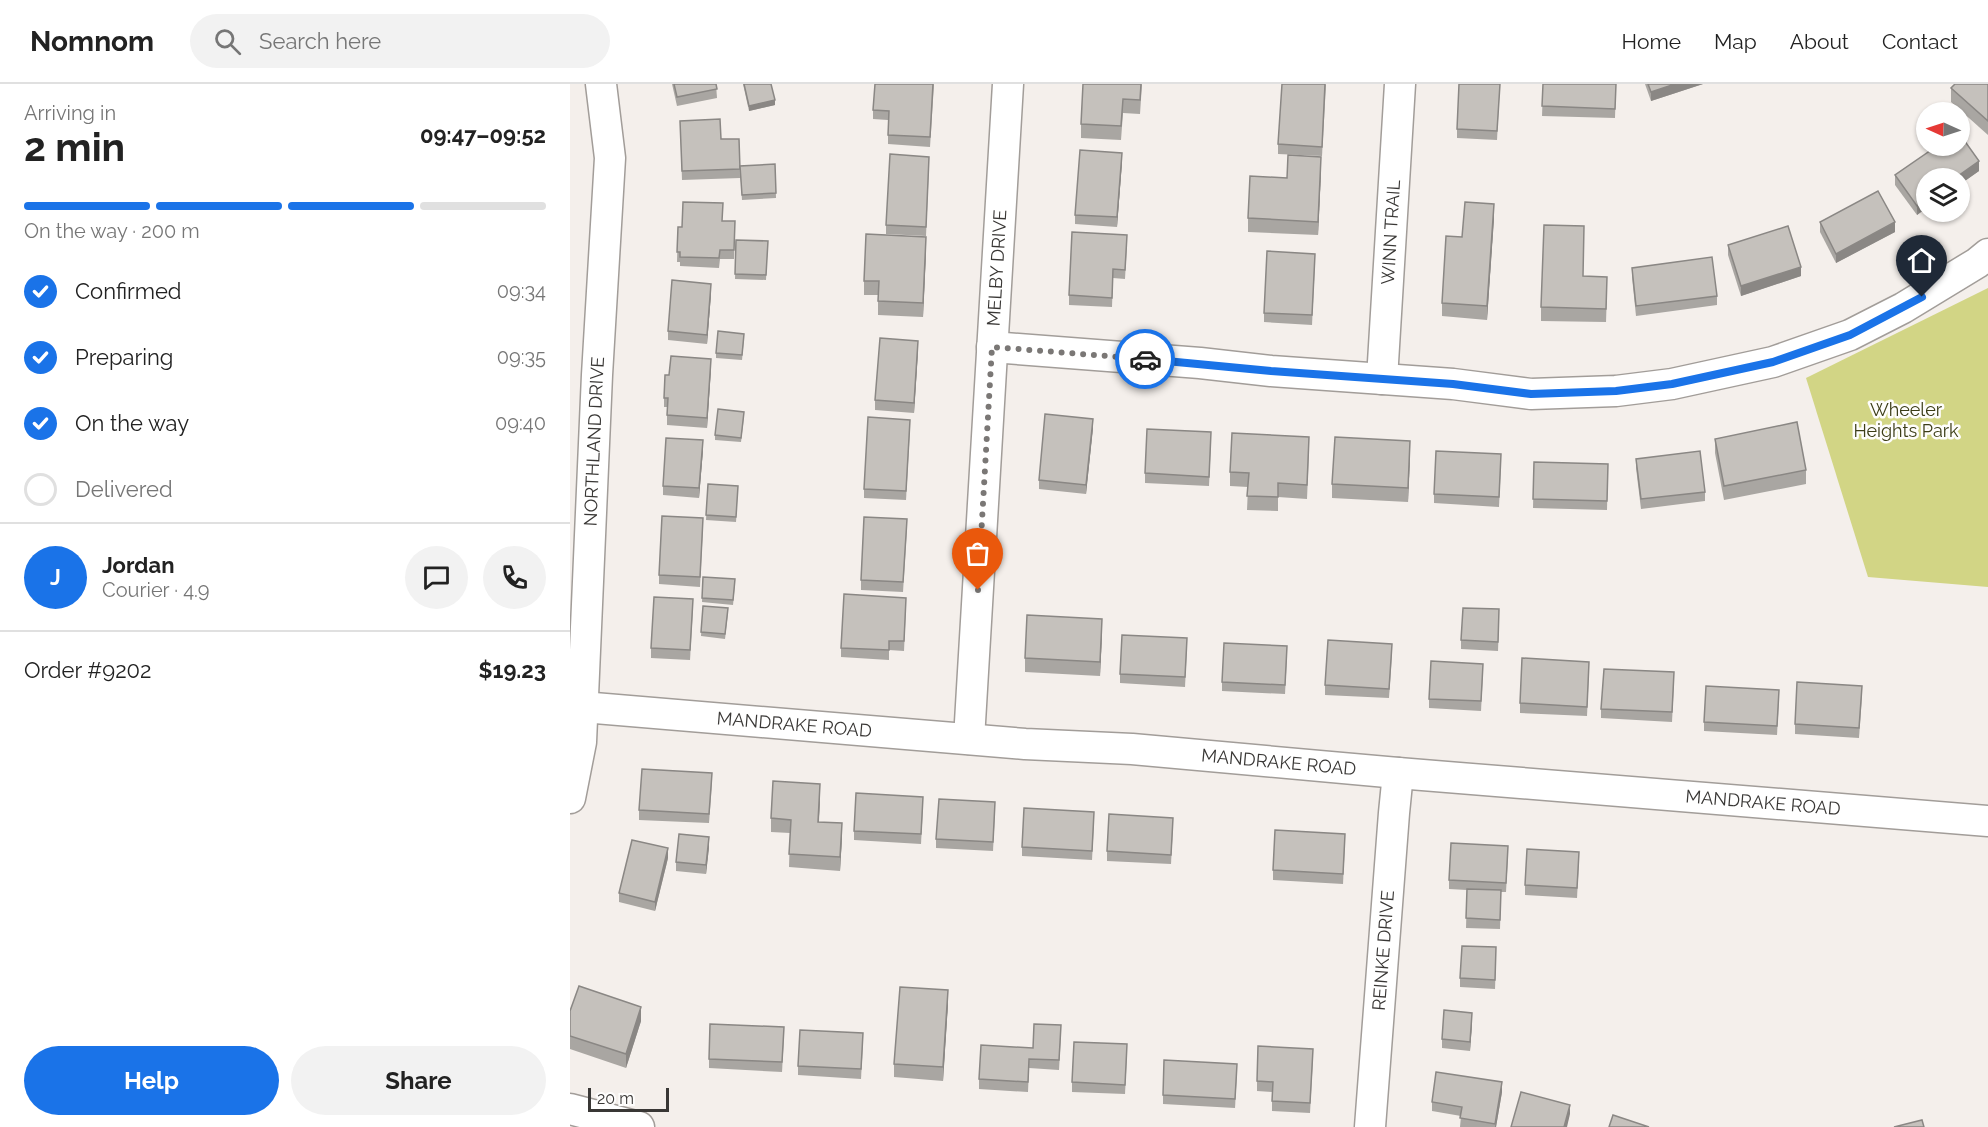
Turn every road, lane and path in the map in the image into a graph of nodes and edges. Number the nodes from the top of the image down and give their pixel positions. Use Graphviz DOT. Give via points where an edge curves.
graph roads {
  1 [pos="601,84"];
  2 [pos="1008,84"];
  3 [pos="1400,84"];
  4 [pos="1988,254"];
  5 [pos="992,347"];
  6 [pos="1382,379"];
  7 [pos="576,707"];
  8 [pos="969,739"];
  9 [pos="1398,773"];
  10 [pos="570,798"];
  11 [pos="1988,821"];
  12 [pos="570,1109"];
  13 [pos="639,1127"];
  14 [pos="1370,1127"];
  1 -- 7 [label="street, NORTHLAND DRIVE" via="610,158"];
  2 -- 5 [label="street, MELBY DRIVE"];
  3 -- 6 [label="street, WINN TRAIL"];
  4 -- 6 [label="street" via="1903,308 1850,335 1773,362 1672,384 1616,391 1531,394"];
  5 -- 6 [label="street"];
  5 -- 8 [label="street, MELBY DRIVE"];
  7 -- 8 [label="street, MANDRAKE ROAD"];
  7 -- 10 [label="street, NORTHLAND DRIVE" via="581,742"];
  8 -- 9 [label="street, MANDRAKE ROAD"];
  9 -- 11 [label="street, MANDRAKE ROAD"];
  9 -- 14 [label="street, REINKE DRIVE"];
  12 -- 13 [label="street"];
}
